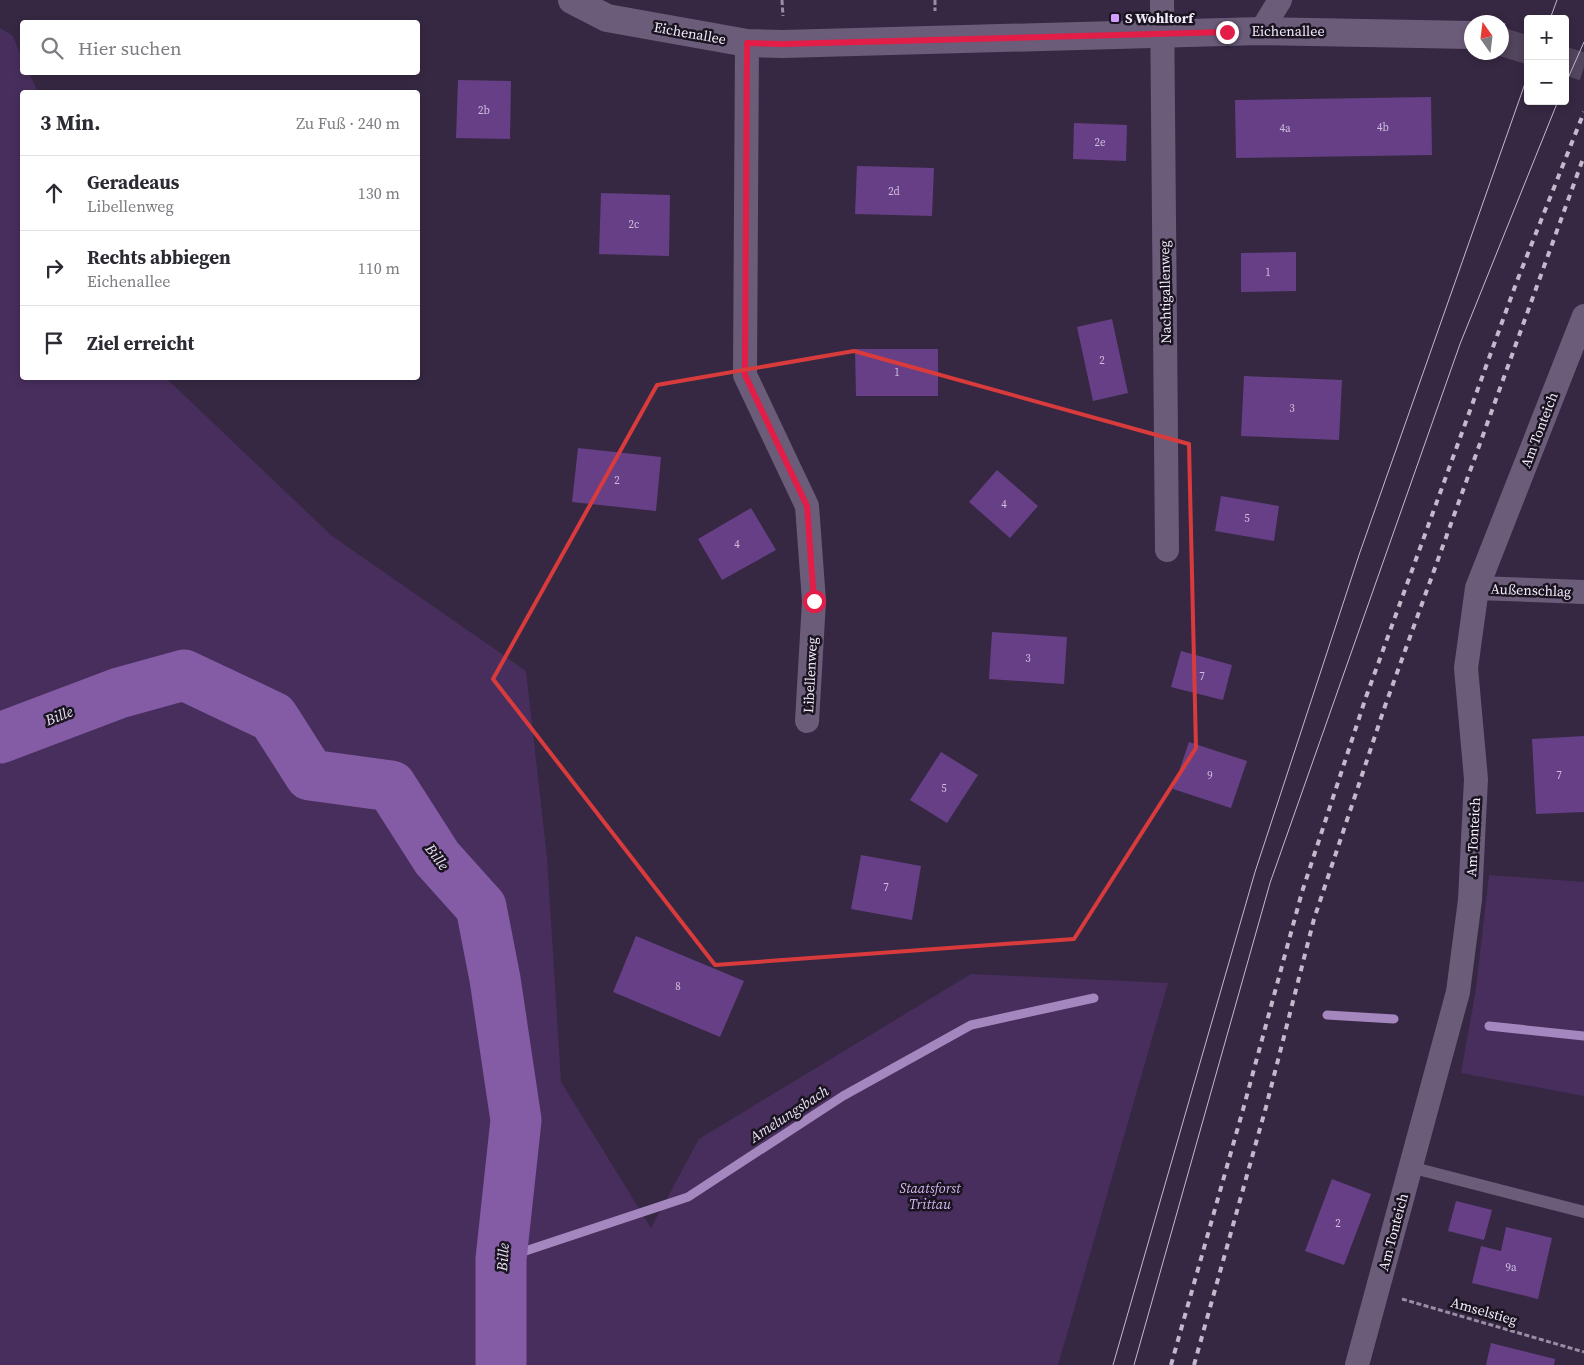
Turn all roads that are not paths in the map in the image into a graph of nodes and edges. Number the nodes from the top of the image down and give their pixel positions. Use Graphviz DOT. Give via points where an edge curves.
graph roads {
  1 [pos="572,0"];
  2 [pos="1162,0"];
  3 [pos="1280,0"];
  4 [pos="1261,31"];
  5 [pos="1162,34"];
  6 [pos="1464,35"];
  7 [pos="747,43"];
  8 [pos="1584,316"];
  9 [pos="1167,550"];
  10 [pos="1477,588"];
  11 [pos="1584,592"];
  12 [pos="807,721"];
  13 [pos="1410,1167"];
  14 [pos="1584,1212"];
  15 [pos="1357,1365"];
  1 -- 7 [label="street, Eichenallee" via="607,18"];
  2 -- 5 [label="street, Nachtigallenweg"];
  3 -- 4 [label="street"];
  4 -- 5 [label="street, Eichenallee"];
  4 -- 6 [label="street, Eichenallee"];
  5 -- 7 [label="street, Eichenallee"];
  5 -- 9 [label="street, Nachtigallenweg"];
  7 -- 12 [label="street, Libellenweg" via="745,375 807,506 814,601"];
  8 -- 10 [label="street, Am Tonteich"];
  10 -- 11 [label="street, Außenschlag"];
  10 -- 13 [label="street, Am Tonteich" via="1466,668 1476,779 1470,900 1458,992"];
  13 -- 14 [label="lane"];
  13 -- 15 [label="street, Am Tonteich"];
}
